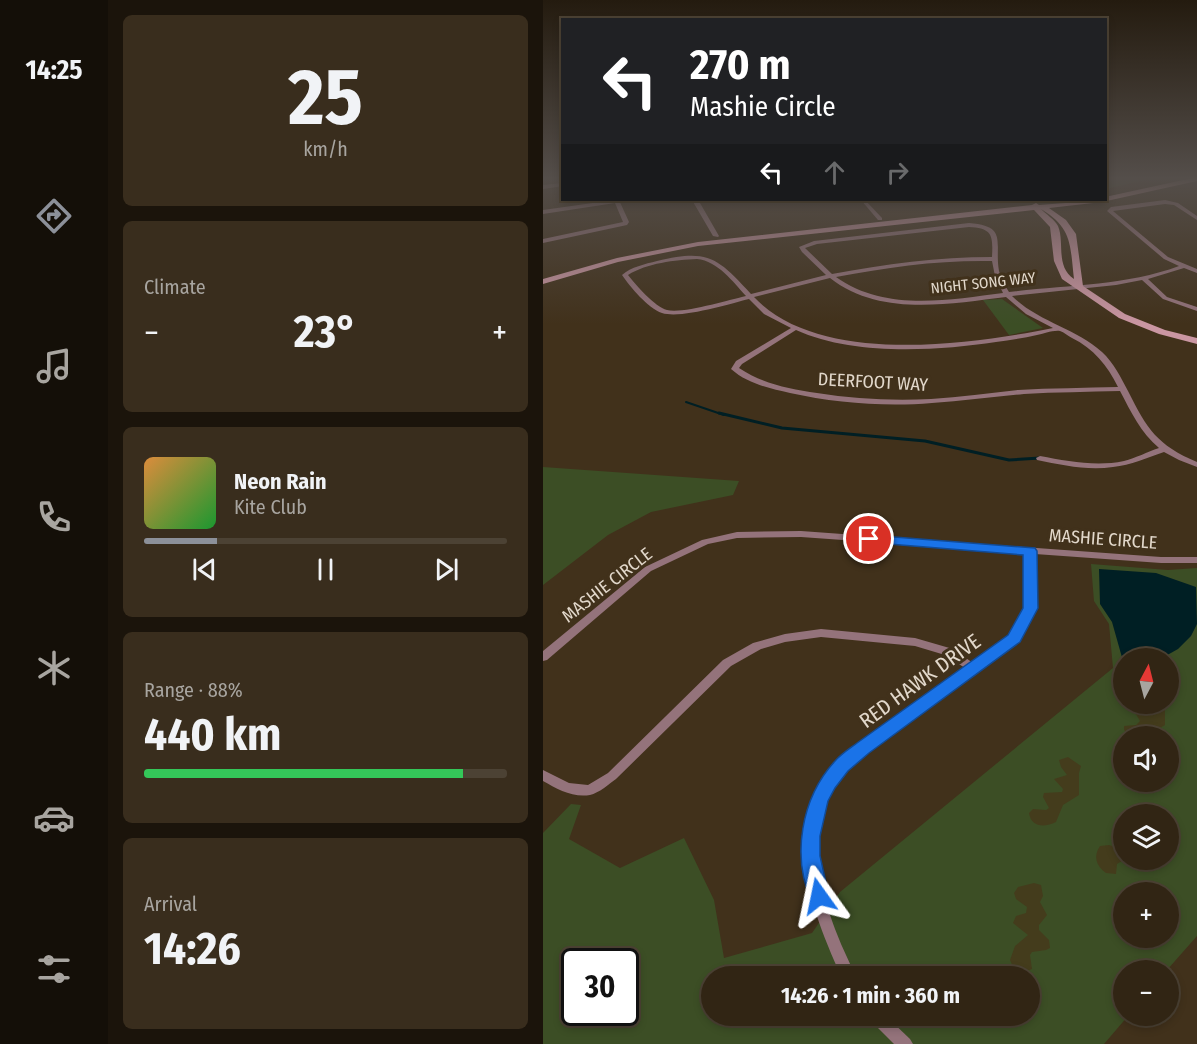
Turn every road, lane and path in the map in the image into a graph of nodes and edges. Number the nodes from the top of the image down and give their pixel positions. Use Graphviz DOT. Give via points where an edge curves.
graph roads {
  1 [pos="617,226"];
  2 [pos="710,226"];
  3 [pos="815,226"];
  4 [pos="854,226"];
  5 [pos="972,226"];
  6 [pos="981,226"];
  7 [pos="1054,226"];
  8 [pos="1066,226"];
  9 [pos="1128,226"];
  10 [pos="716,236"];
  11 [pos="543,241"];
  12 [pos="636,255"];
  13 [pos="995,259"];
  14 [pos="1184,266"];
  15 [pos="1197,271"];
  16 [pos="543,276"];
  17 [pos="829,276"];
  18 [pos="1145,280"];
  19 [pos="543,282"];
  20 [pos="1079,286"];
  21 [pos="1007,294"];
  22 [pos="751,295"];
  23 [pos="1197,309"];
  24 [pos="794,329"];
  25 [pos="1059,329"];
  26 [pos="1197,341"];
  27 [pos="1123,389"];
  28 [pos="1163,449"];
  29 [pos="1040,458"];
  30 [pos="1197,465"];
  31 [pos="1030,551"];
  32 [pos="1197,560"];
  33 [pos="543,657"];
  34 [pos="973,668"];
  35 [pos="543,775"];
  36 [pos="843,966"];
  37 [pos="886,1026"];
  38 [pos="905,1044"];
  1 -- 11 [label="street"];
  2 -- 10 [label="street"];
  3 -- 10 [label="main road"];
  4 -- 12 [label="main road"];
  5 -- 17 [label="street, NIGHT SONG WAY" via="803,245 804,251"];
  6 -- 13 [label="street, NIGHT SONG WAY" via="990,229 996,238"];
  7 -- 20 [label="main road" via="1062,272"];
  8 -- 20 [label="main road" via="1072,234"];
  9 -- 14 [label="street" via="1166,258"];
  10 -- 12 [label="main road"];
  10 -- 16 [label="main road" via="631,251"];
  12 -- 19 [label="main road"];
  13 -- 17 [label="street" via="967,258"];
  13 -- 21 [label="street" via="996,273"];
  14 -- 15 [label="street"];
  14 -- 18 [label="street, NIGHT SONG WAY"];
  17 -- 21 [label="street, NIGHT SONG WAY" via="860,293 890,302"];
  17 -- 22 [label="street"];
  18 -- 20 [label="street, NIGHT SONG WAY"];
  18 -- 23 [label="street" via="1165,298"];
  20 -- 21 [label="street, NIGHT SONG WAY"];
  20 -- 26 [label="main road" via="1122,316"];
  21 -- 25 [label="street" via="1020,307"];
  22 -- 22 [label="street" via="664,312 625,275 637,268 700,257"];
  22 -- 24 [label="street" via="764,311"];
  24 -- 25 [label="street" via="815,336 906,347 992,342"];
  24 -- 27 [label="street, DEERFOOT WAY" via="735,369 742,376 785,390 887,401"];
  25 -- 27 [label="street" via="1101,355"];
  27 -- 28 [label="street" via="1140,424"];
  28 -- 29 [label="street" via="1111,465"];
  28 -- 30 [label="street"];
  31 -- 32 [label="street, MASHIE CIRCLE"];
  31 -- 33 [label="street, MASHIE CIRCLE" via="801,534 737,536 705,542 648,569"];
  31 -- 34 [label="street, RED HAWK DRIVE" via="1031,598 1027,617 1014,638"];
  34 -- 35 [label="street" via="949,652 915,642 821,633 785,638 757,646 727,663 612,776 590,790 567,788"];
  34 -- 36 [label="street, RED HAWK DRIVE" via="841,766 819,801 811,856 827,927"];
  37 -- 38 [label="street"];
}
